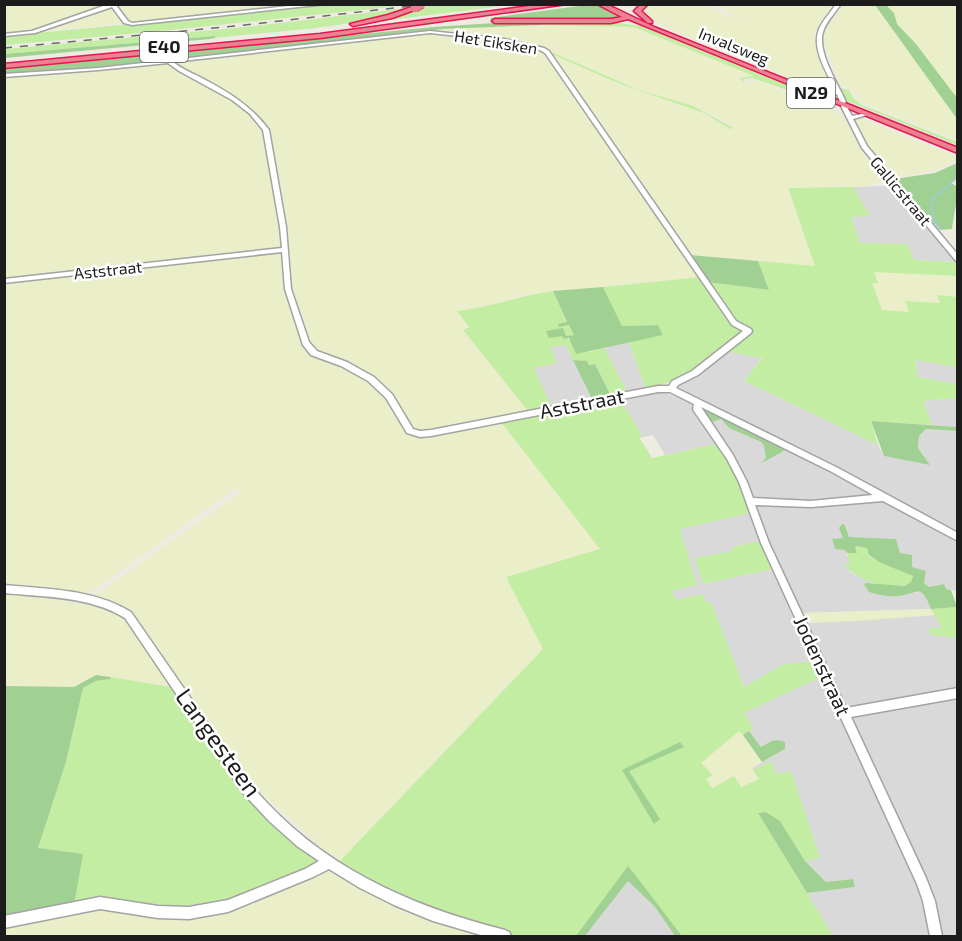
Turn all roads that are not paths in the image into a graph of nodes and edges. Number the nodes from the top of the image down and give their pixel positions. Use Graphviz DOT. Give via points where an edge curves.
graph roads {
  1 [pos="112,4"];
  2 [pos="325,4"];
  3 [pos="533,4"];
  4 [pos="564,4"];
  5 [pos="640,4"];
  6 [pos="645,4"];
  7 [pos="839,4"];
  8 [pos="601,5"];
  9 [pos="418,6"];
  10 [pos="611,8"];
  11 [pos="629,16"];
  12 [pos="611,21"];
  13 [pos="422,24"];
  14 [pos="652,28"];
  15 [pos="662,28"];
  16 [pos="317,31"];
  17 [pos="4,35"];
  18 [pos="4,61"];
  19 [pos="169,61"];
  20 [pos="4,66"];
  21 [pos="4,76"];
  22 [pos="838,89"];
  23 [pos="824,94"];
  24 [pos="843,104"];
  25 [pos="865,114"];
  26 [pos="850,117"];
  27 [pos="957,149"];
  28 [pos="284,250"];
  29 [pos="957,260"];
  30 [pos="4,281"];
  31 [pos="671,389"];
  32 [pos="698,402"];
  33 [pos="885,497"];
  34 [pos="750,501"];
  35 [pos="957,538"];
  36 [pos="4,589"];
  37 [pos="957,693"];
  38 [pos="844,713"];
  39 [pos="329,862"];
  40 [pos="4,922"];
  41 [pos="505,936"];
  42 [pos="936,936"];
  1 -- 2 [label="street" via="132,24"];
  1 -- 17 [label="street" via="33,32"];
  3 -- 16 [label="highway, E40"];
  4 -- 13 [label="highway, E40"];
  5 -- 10 [label="highway"];
  6 -- 15 [label="highway" via="638,14"];
  7 -- 22 [label="street, Gallicstraat" via="821,30 819,40"];
  8 -- 10 [label="highway, Invalsweg / N29"];
  9 -- 16 [label="highway" via="383,19"];
  10 -- 11 [label="highway, Invalsweg / N29"];
  11 -- 12 [label="highway"];
  11 -- 14 [label="highway, Invalsweg / N29"];
  11 -- 15 [label="highway, Invalsweg / N29"];
  12 -- 13 [label="highway"];
  12 -- 14 [label="highway"];
  13 -- 20 [label="highway, E40"];
  14 -- 24 [label="highway, Invalsweg / N29"];
  15 -- 23 [label="highway, Invalsweg / N29"];
  16 -- 18 [label="highway, E40"];
  19 -- 21 [label="street, Het Eiksken"];
  19 -- 28 [label="street, Aststraat" via="254,114 266,130"];
  19 -- 31 [label="street, Het Eiksken" via="430,32 504,40 545,50 734,323 748,331"];
  22 -- 23 [label="street"];
  22 -- 24 [label="street, Gallicstraat"];
  23 -- 24 [label="highway, Invalsweg / N29"];
  24 -- 25 [label="highway, Invalsweg / N29"];
  24 -- 26 [label="street, Gallicstraat"];
  24 -- 27 [label="highway, Invalsweg / N29"];
  25 -- 26 [label="street"];
  25 -- 27 [label="highway, Invalsweg / N29"];
  26 -- 29 [label="street, Gallicstraat" via="869,154"];
  28 -- 30 [label="street, Aststraat"];
  28 -- 31 [label="street, Aststraat" via="288,289 310,350 371,379 389,396 410,431 431,433"];
  31 -- 32 [label="street"];
  32 -- 33 [label="street"];
  32 -- 34 [label="street, Jodenstraat" via="697,409 730,458"];
  33 -- 34 [label="street" via="811,504"];
  33 -- 35 [label="street"];
  34 -- 38 [label="street, Jodenstraat" via="765,543"];
  36 -- 39 [label="street, Langesteen" via="95,600 128,615 247,788"];
  37 -- 38 [label="street"];
  38 -- 42 [label="street, Jodenstraat" via="922,882"];
  39 -- 40 [label="street" via="228,906 189,913 100,903"];
  39 -- 41 [label="street, Langesteen" via="401,903 471,929"];
}
